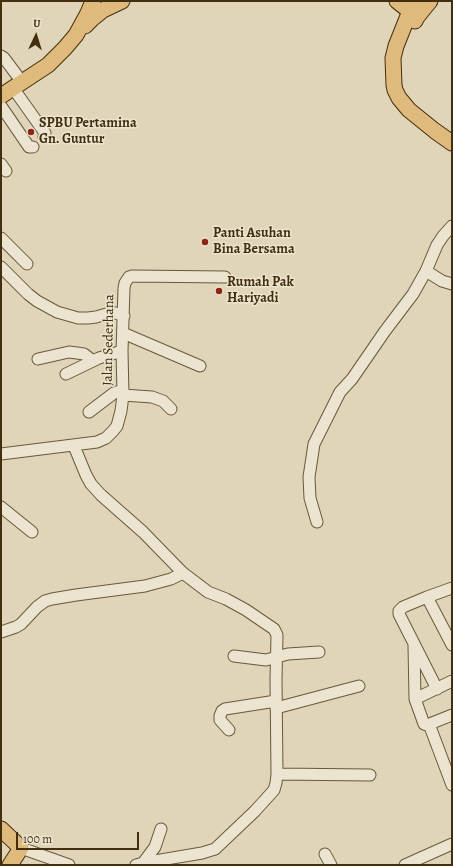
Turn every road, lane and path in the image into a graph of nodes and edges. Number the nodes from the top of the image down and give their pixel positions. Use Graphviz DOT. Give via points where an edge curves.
graph roads {
  1 [pos="122,1"];
  2 [pos="397,1"];
  3 [pos="97,2"];
  4 [pos="418,6"];
  5 [pos="76,35"];
  6 [pos="1,56"];
  7 [pos="12,89"];
  8 [pos="1,106"];
  9 [pos="44,137"];
  10 [pos="452,142"];
  11 [pos="33,147"];
  12 [pos="452,226"];
  13 [pos="1,238"];
  14 [pos="27,264"];
  15 [pos="1,267"];
  16 [pos="426,272"];
  17 [pos="225,277"];
  18 [pos="452,284"];
  19 [pos="124,316"];
  20 [pos="122,333"];
  21 [pos="122,351"];
  22 [pos="38,359"];
  23 [pos="93,360"];
  24 [pos="200,366"];
  25 [pos="66,374"];
  26 [pos="123,392"];
  27 [pos="171,409"];
  28 [pos="89,412"];
  29 [pos="74,446"];
  30 [pos="1,454"];
  31 [pos="1,507"];
  32 [pos="317,522"];
  33 [pos="32,532"];
  34 [pos="183,573"];
  35 [pos="452,588"];
  36 [pos="427,597"];
  37 [pos="1,632"];
  38 [pos="414,644"];
  39 [pos="452,645"];
  40 [pos="319,652"];
  41 [pos="234,656"];
  42 [pos="277,657"];
  43 [pos="452,681"];
  44 [pos="359,686"];
  45 [pos="437,688"];
  46 [pos="415,699"];
  47 [pos="276,704"];
  48 [pos="452,715"];
  49 [pos="429,724"];
  50 [pos="229,730"];
  51 [pos="277,774"];
  52 [pos="370,775"];
  53 [pos="452,785"];
  54 [pos="1,829"];
  55 [pos="161,829"];
  56 [pos="452,844"];
  57 [pos="21,848"];
  58 [pos="325,854"];
  59 [pos="140,864"];
  60 [pos="10,865"];
  61 [pos="69,865"];
  62 [pos="331,865"];
  63 [pos="405,865"];
  1 -- 5 [label="main road" via="103,10"];
  2 -- 4 [label="main road"];
  3 -- 5 [label="main road"];
  4 -- 10 [label="main road" via="400,60 394,67 394,85 410,110"];
  5 -- 7 [label="main road" via="48,65"];
  6 -- 7 [label="street" via="4,58"];
  7 -- 9 [label="street" via="45,133"];
  8 -- 11 [label="street" via="29,147"];
  12 -- 16 [label="street" via="443,236"];
  13 -- 14 [label="street"];
  15 -- 19 [label="street" via="28,294 57,312 78,318 110,313"];
  16 -- 18 [label="street" via="442,282"];
  16 -- 32 [label="street" via="413,294 340,392 314,444 309,477 310,498"];
  17 -- 19 [label="street, Jalan Sederhana" via="129,277 125,283"];
  19 -- 20 [label="street, Jalan Sederhana"];
  20 -- 21 [label="street, Jalan Sederhana"];
  20 -- 24 [label="street"];
  21 -- 23 [label="street"];
  21 -- 26 [label="street, Jalan Sederhana"];
  22 -- 23 [label="street" via="69,352 84,354"];
  23 -- 25 [label="street"];
  26 -- 27 [label="street" via="152,397 163,401"];
  26 -- 28 [label="street" via="114,393"];
  26 -- 29 [label="street, Jalan Sederhana" via="121,411 113,431 97,442"];
  29 -- 30 [label="street, Jalan Sederhana"];
  29 -- 34 [label="street" via="86,476 101,495 143,532"];
  31 -- 33 [label="street"];
  34 -- 37 [label="street" via="145,586 45,601 21,624"];
  34 -- 42 [label="street" via="208,592 241,607 274,630 277,638"];
  35 -- 36 [label="street"];
  36 -- 38 [label="street" via="402,607 399,611"];
  36 -- 39 [label="street"];
  38 -- 45 [label="street"];
  38 -- 46 [label="street"];
  40 -- 42 [label="street"];
  41 -- 42 [label="street" via="262,659"];
  42 -- 47 [label="street"];
  43 -- 45 [label="street"];
  44 -- 47 [label="street"];
  45 -- 46 [label="street"];
  46 -- 49 [label="street" via="424,724"];
  47 -- 50 [label="street" via="225,709 220,720"];
  47 -- 51 [label="street"];
  48 -- 49 [label="street"];
  49 -- 53 [label="street"];
  51 -- 52 [label="street"];
  51 -- 59 [label="street" via="272,793 215,849"];
  54 -- 57 [label="main road"];
  55 -- 59 [label="street" via="155,847"];
  56 -- 63 [label="street"];
  57 -- 60 [label="main road"];
  57 -- 61 [label="street"];
  58 -- 62 [label="street"];
}
